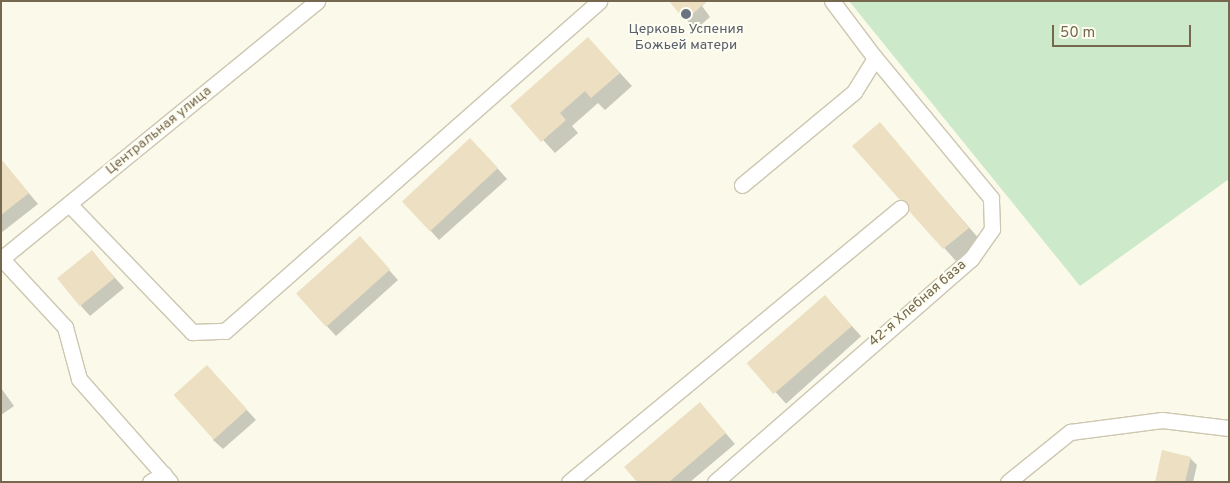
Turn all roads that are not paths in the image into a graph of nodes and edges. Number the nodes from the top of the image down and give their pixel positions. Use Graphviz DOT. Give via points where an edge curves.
graph roads {
  1 [pos="317,1"];
  2 [pos="832,1"];
  3 [pos="591,4"];
  4 [pos="875,58"];
  5 [pos="742,185"];
  6 [pos="69,204"];
  7 [pos="900,208"];
  8 [pos="1,259"];
  9 [pos="1229,428"];
  10 [pos="167,478"];
  11 [pos="150,482"];
  12 [pos="569,482"];
  13 [pos="715,482"];
  14 [pos="1008,482"];
  1 -- 6 [label="street, Центральная улица"];
  2 -- 4 [label="street, 42-я Хлебная база"];
  3 -- 6 [label="street" via="225,331 192,332"];
  4 -- 5 [label="street" via="854,92"];
  4 -- 13 [label="street, 42-я Хлебная база" via="991,198 992,229 971,259"];
  6 -- 8 [label="street, Центральная улица"];
  7 -- 12 [label="street"];
  8 -- 10 [label="street" via="65,327 79,380"];
  9 -- 14 [label="street" via="1162,420 1070,432"];
  10 -- 11 [label="street"];
}
